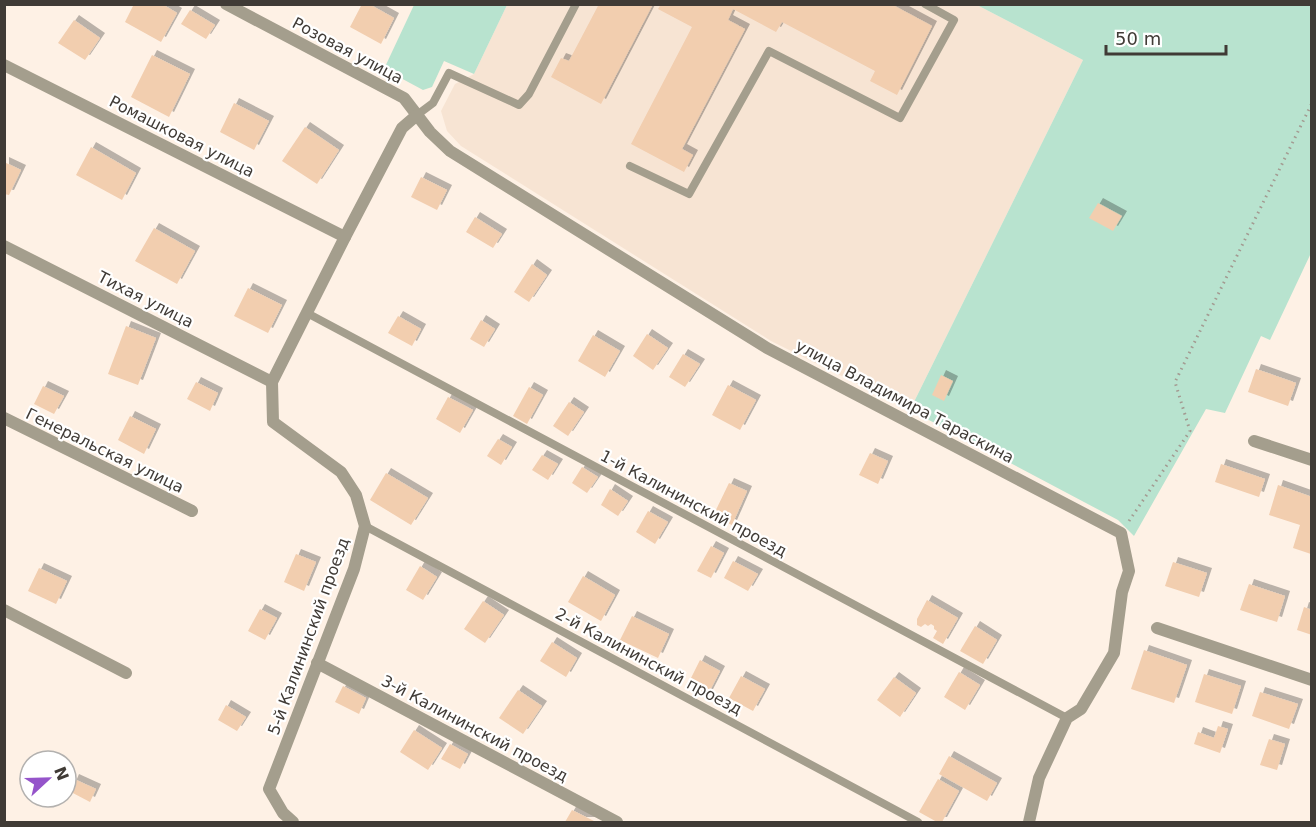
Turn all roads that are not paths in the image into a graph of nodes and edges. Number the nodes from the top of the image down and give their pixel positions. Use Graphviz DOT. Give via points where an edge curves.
graph roads {
  1 [pos="226,4"];
  2 [pos="576,4"];
  3 [pos="925,4"];
  4 [pos="4,65"];
  5 [pos="417,116"];
  6 [pos="630,166"];
  7 [pos="345,237"];
  8 [pos="4,246"];
  9 [pos="307,314"];
  10 [pos="272,382"];
  11 [pos="4,418"];
  12 [pos="1254,441"];
  13 [pos="1311,460"];
  14 [pos="192,511"];
  15 [pos="365,526"];
  16 [pos="4,610"];
  17 [pos="1157,628"];
  18 [pos="317,663"];
  19 [pos="126,673"];
  20 [pos="1311,680"];
  21 [pos="1067,718"];
  22 [pos="293,822"];
  23 [pos="617,822"];
  24 [pos="918,822"];
  25 [pos="1029,822"];
  1 -- 5 [label="street, Розовая улица" via="404,98"];
  2 -- 5 [label="lane" via="529,94 519,105 449,73 433,103"];
  3 -- 6 [label="lane" via="954,20 900,118 769,51 689,194"];
  4 -- 7 [label="street, Ромашковая улица"];
  5 -- 7 [label="street" via="402,128"];
  5 -- 21 [label="street, улица Владимира Тараскина" via="450,151 767,348 1121,533 1129,571 1122,592 1114,653 1081,709"];
  7 -- 9 [label="street"];
  8 -- 10 [label="street, Тихая улица"];
  9 -- 10 [label="street"];
  9 -- 21 [label="lane, 1-й Калининский проезд"];
  10 -- 15 [label="street, 5-й Калининский проезд" via="273,422 341,472 356,495"];
  11 -- 14 [label="street, Генеральская улица"];
  12 -- 13 [label="street"];
  15 -- 18 [label="street, 5-й Калининский проезд" via="354,569"];
  15 -- 24 [label="lane, 2-й Калининский проезд"];
  16 -- 19 [label="street"];
  17 -- 20 [label="street"];
  18 -- 22 [label="street, 5-й Калининский проезд" via="269,789"];
  18 -- 23 [label="street, 3-й Калининский проезд"];
  21 -- 25 [label="street" via="1039,778"];
}
